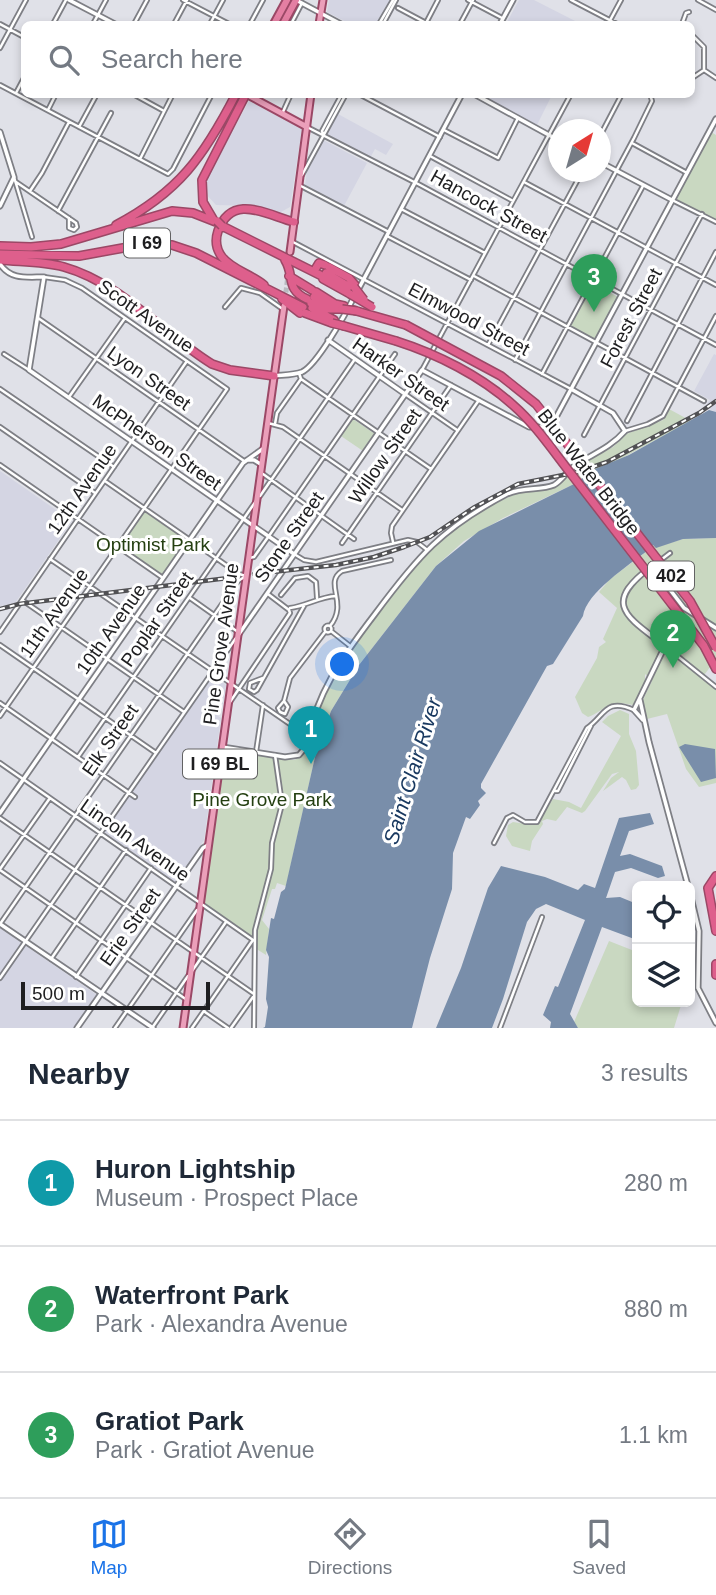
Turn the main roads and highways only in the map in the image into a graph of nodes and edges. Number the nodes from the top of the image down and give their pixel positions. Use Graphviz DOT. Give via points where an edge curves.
graph roads {
  1 [pos="287,0"];
  2 [pos="323,0"];
  3 [pos="298,1"];
  4 [pos="276,21"];
  5 [pos="285,21"];
  6 [pos="320,21"];
  7 [pos="234,98"];
  8 [pos="247,98"];
  9 [pos="254,98"];
  10 [pos="311,98"];
  11 [pos="307,127"];
  12 [pos="295,222"];
  13 [pos="220,224"];
  14 [pos="89,236"];
  15 [pos="0,246"];
  16 [pos="290,252"];
  17 [pos="0,254"];
  18 [pos="14,254"];
  19 [pos="282,258"];
  20 [pos="0,262"];
  21 [pos="319,272"];
  22 [pos="290,278"];
  23 [pos="358,295"];
  24 [pos="279,298"];
  25 [pos="308,303"];
  26 [pos="347,309"];
  27 [pos="333,322"];
  28 [pos="405,325"];
  29 [pos="274,376"];
  30 [pos="618,510"];
  31 [pos="603,516"];
  32 [pos="716,648"];
  33 [pos="716,669"];
  34 [pos="716,880"];
  35 [pos="713,900"];
  36 [pos="716,931"];
  37 [pos="716,964"];
  38 [pos="716,975"];
  39 [pos="183,1028"];
  1 -- 4 [label="highway"];
  2 -- 6 [label="main road"];
  3 -- 5 [label="highway"];
  7 -- 14 [label="highway" via="211,142 172,187 145,208"];
  8 -- 13 [label="highway" via="204,175 204,207"];
  9 -- 11 [label="main road, Hancock Street"];
  10 -- 11 [label="main road"];
  11 -- 12 [label="main road"];
  12 -- 16 [label="main road"];
  12 -- 24 [label="highway" via="241,209 224,218 216,235 224,259"];
  13 -- 14 [label="highway, I 69" via="177,211"];
  13 -- 19 [label="highway, I 69"];
  14 -- 18 [label="highway, I 69"];
  15 -- 18 [label="highway, I 69"];
  17 -- 18 [label="highway, I 69"];
  18 -- 20 [label="highway"];
  18 -- 24 [label="highway, I 69" via="79,256 161,243 196,253"];
  18 -- 29 [label="highway" via="86,275 212,364"];
  19 -- 21 [label="highway, I 69"];
  19 -- 22 [label="highway, I 69" via="289,266"];
  21 -- 23 [label="highway, I 69"];
  21 -- 23 [label="highway, I 69" via="349,278"];
  22 -- 25 [label="highway, I 69"];
  22 -- 25 [label="highway, I 69"];
  23 -- 28 [label="highway, I 69"];
  24 -- 25 [label="highway, I 69"];
  24 -- 29 [label="main road, Pine Grove Avenue / I 69 BL"];
  25 -- 26 [label="highway, I 69"];
  25 -- 26 [label="highway, I 69"];
  25 -- 27 [label="highway, I 69"];
  25 -- 27 [label="highway" via="322,320"];
  26 -- 28 [label="highway"];
  27 -- 31 [label="highway, Blue Water Bridge / I 69, bridge" via="420,349 491,388 535,427"];
  28 -- 30 [label="highway, Blue Water Bridge / I 69, bridge" via="501,376 530,399"];
  29 -- 39 [label="main road, Pine Grove Avenue / I 69 BL"];
  30 -- 32 [label="highway, Blue Water Bridge / 402, bridge" via="690,601"];
  31 -- 33 [label="highway, Blue Water Bridge / 402, bridge" via="697,636"];
  34 -- 35 [label="highway" via="708,887"];
  35 -- 36 [label="highway"];
  37 -- 38 [label="highway"];
}
